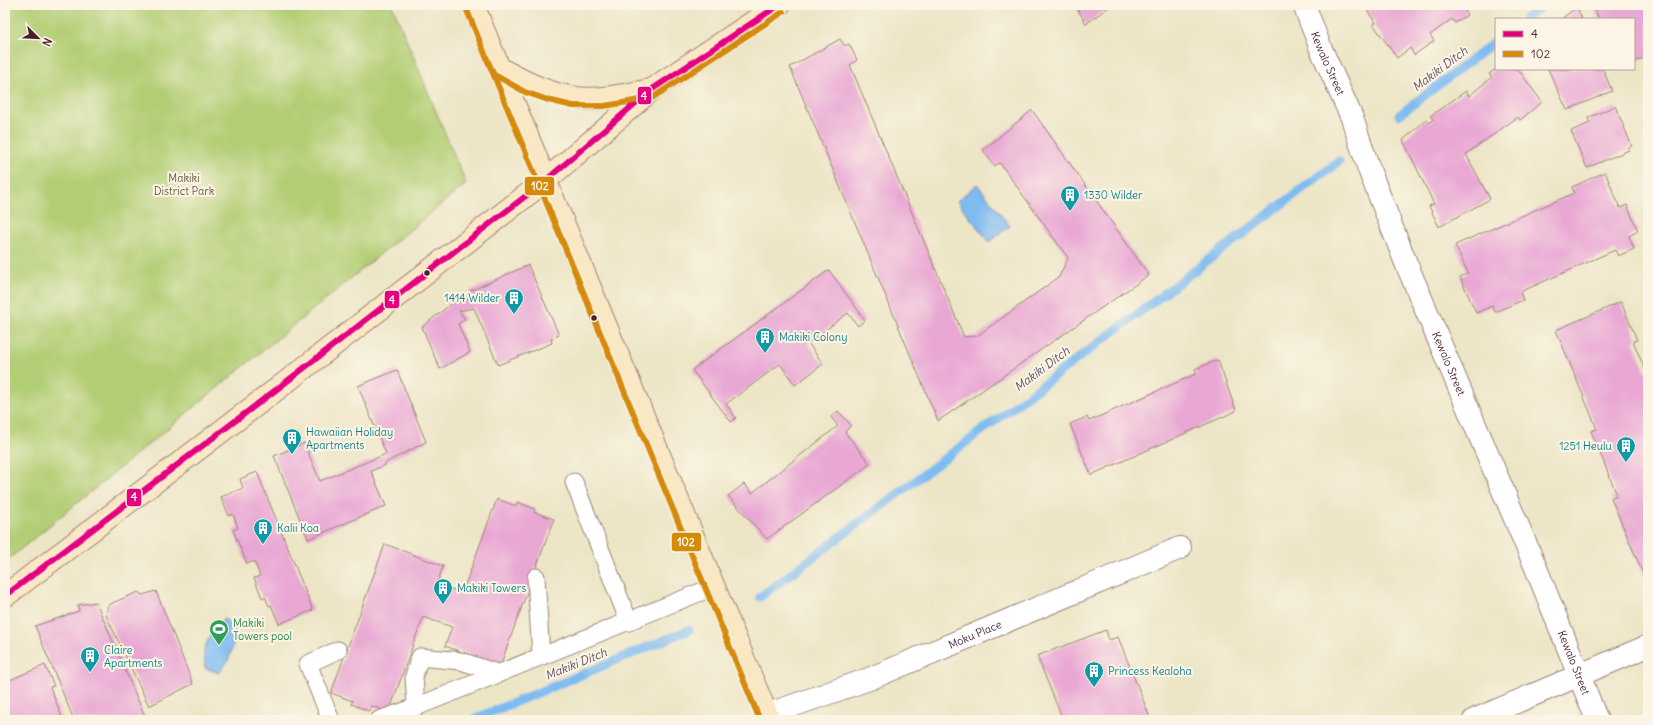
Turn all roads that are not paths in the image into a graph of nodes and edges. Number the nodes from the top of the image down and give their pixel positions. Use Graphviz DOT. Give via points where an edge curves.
graph roads {
  1 [pos="473,5"];
  2 [pos="779,5"];
  3 [pos="1304,5"];
  4 [pos="499,68"];
  5 [pos="651,90"];
  6 [pos="545,181"];
  7 [pos="574,482"];
  8 [pos="1180,548"];
  9 [pos="536,577"];
  10 [pos="713,587"];
  11 [pos="5,596"];
  12 [pos="629,622"];
  13 [pos="1648,646"];
  14 [pos="338,650"];
  15 [pos="542,656"];
  16 [pos="497,673"];
  17 [pos="1580,675"];
  18 [pos="416,707"];
  19 [pos="767,717"];
  20 [pos="331,720"];
  21 [pos="379,720"];
  22 [pos="1474,720"];
  23 [pos="1597,720"];
  1 -- 4 [label="main road"];
  2 -- 5 [label="main road"];
  3 -- 17 [label="street, Kewalo Street" via="1352,118 1406,263"];
  4 -- 5 [label="main road" via="528,84 574,98 603,98"];
  4 -- 6 [label="main road"];
  5 -- 6 [label="main road"];
  6 -- 10 [label="main road"];
  6 -- 11 [label="main road"];
  7 -- 12 [label="lane"];
  8 -- 19 [label="street, Moku Place" via="869,679"];
  9 -- 15 [label="lane"];
  10 -- 12 [label="lane"];
  10 -- 19 [label="main road"];
  12 -- 15 [label="lane"];
  13 -- 17 [label="street"];
  14 -- 20 [label="lane" via="308,664"];
  15 -- 16 [label="lane"];
  16 -- 18 [label="lane"];
  16 -- 18 [label="lane" via="461,661 420,657 414,676"];
  17 -- 22 [label="street"];
  17 -- 23 [label="street, Kewalo Street"];
  18 -- 21 [label="lane"];
}
